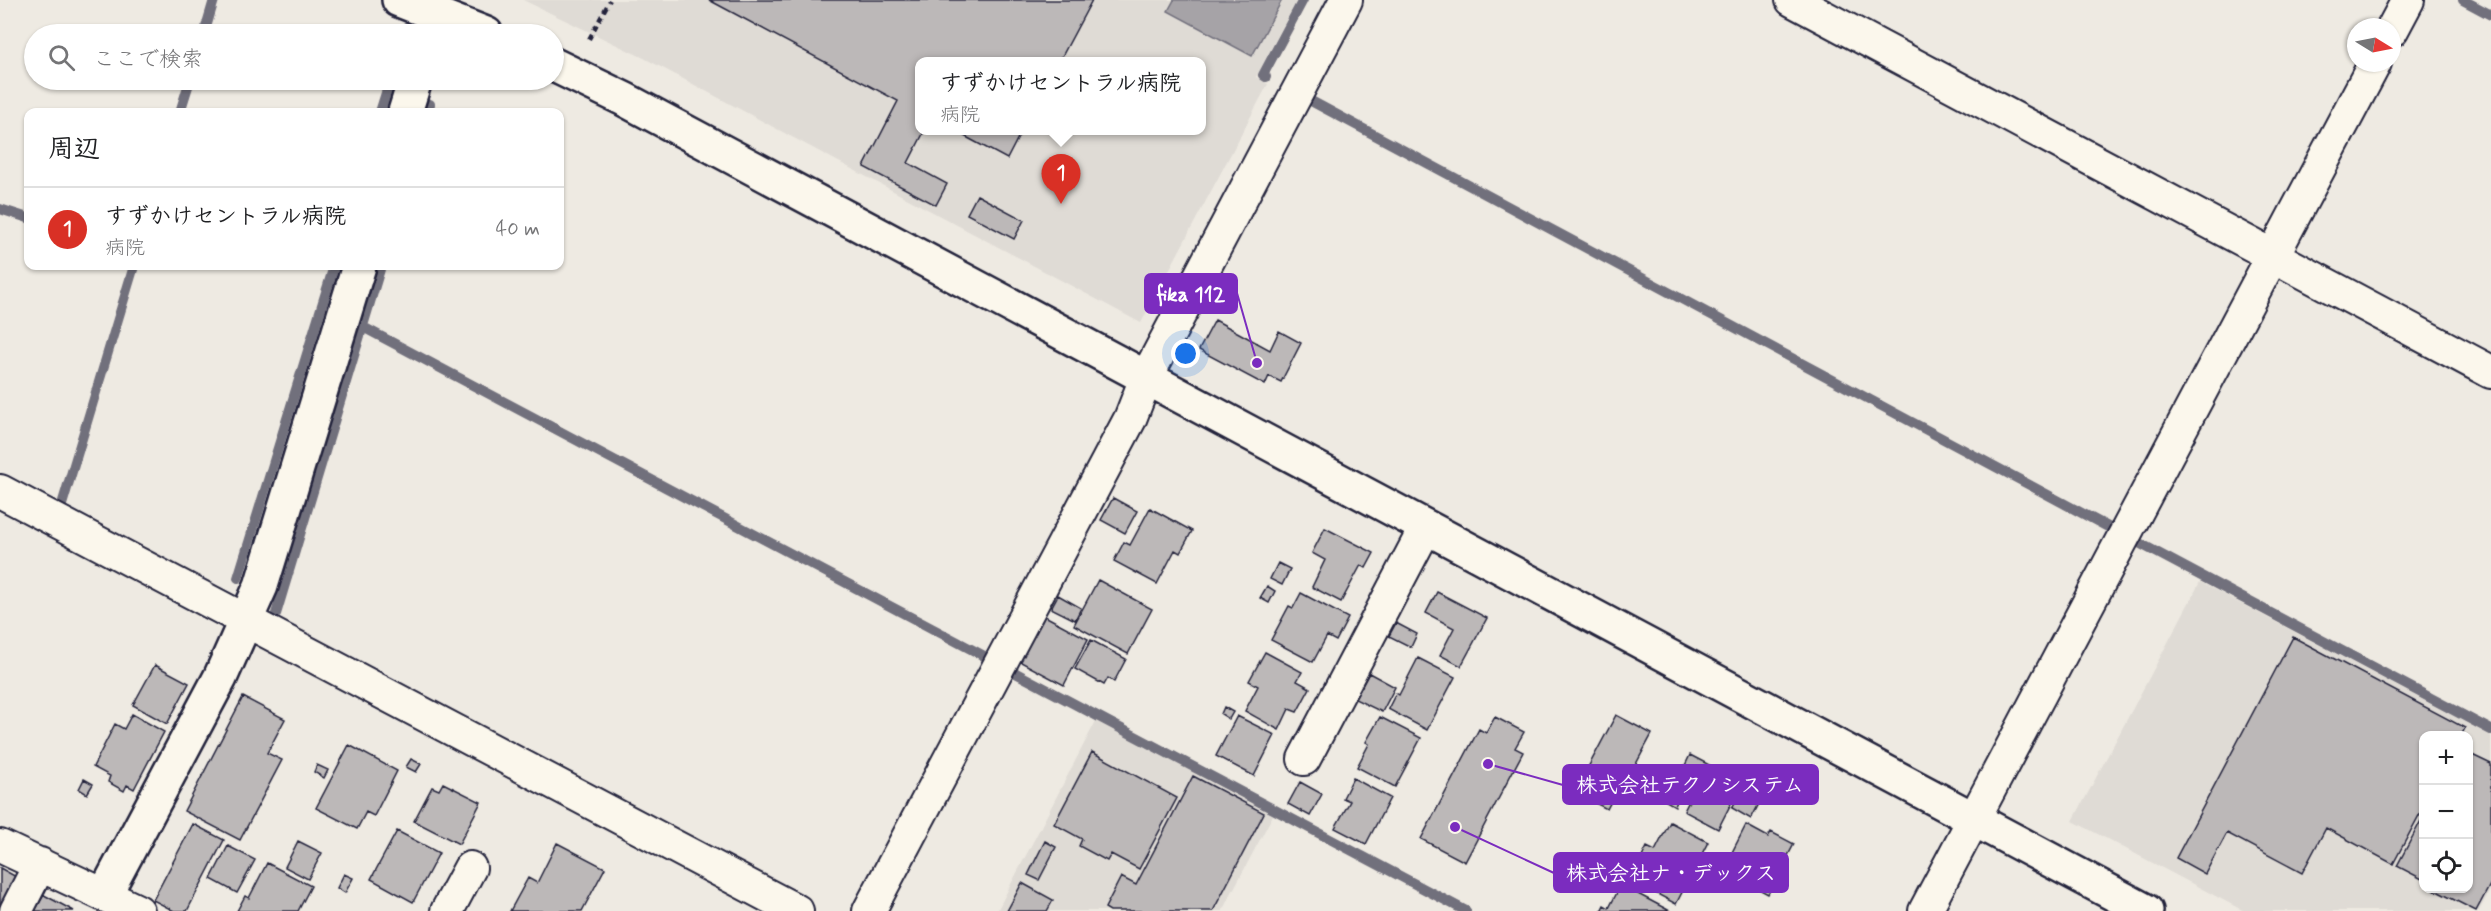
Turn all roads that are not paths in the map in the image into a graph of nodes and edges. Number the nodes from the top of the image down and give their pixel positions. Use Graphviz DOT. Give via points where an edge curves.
graph roads {
  1 [pos="399,0"];
  2 [pos="1346,0"];
  3 [pos="1792,0"];
  4 [pos="2408,0"];
  5 [pos="434,16"];
  6 [pos="2398,18"];
  7 [pos="457,24"];
  8 [pos="564,70"];
  9 [pos="2370,72"];
  10 [pos="412,90"];
  11 [pos="406,108"];
  12 [pos="2272,256"];
  13 [pos="358,270"];
  14 [pos="2491,372"];
  15 [pos="1146,378"];
  16 [pos="0,491"];
  17 [pos="1426,527"];
  18 [pos="247,621"];
  19 [pos="1304,759"];
  20 [pos="1974,820"];
  21 [pos="0,846"];
  22 [pos="39,864"];
  23 [pos="470,868"];
  24 [pos="105,894"];
  25 [pos="15,911"];
  26 [pos="138,911"];
  27 [pos="447,911"];
  28 [pos="796,911"];
  29 [pos="869,911"];
  30 [pos="1925,911"];
  31 [pos="2146,911"];
  1 -- 5 [label="street"];
  2 -- 15 [label="street"];
  3 -- 12 [label="street"];
  4 -- 6 [label="street"];
  5 -- 7 [label="street"];
  8 -- 15 [label="street"];
  9 -- 12 [label="street"];
  10 -- 11 [label="street"];
  12 -- 14 [label="street"];
  12 -- 20 [label="street"];
  13 -- 18 [label="street" via="272,555"];
  15 -- 17 [label="street"];
  15 -- 29 [label="street" via="1130,419"];
  16 -- 18 [label="street"];
  17 -- 19 [label="street"];
  17 -- 20 [label="street"];
  18 -- 24 [label="street"];
  18 -- 28 [label="street"];
  20 -- 30 [label="street"];
  20 -- 31 [label="street"];
  21 -- 22 [label="street"];
  22 -- 24 [label="street"];
  22 -- 25 [label="street"];
  23 -- 27 [label="street"];
  24 -- 26 [label="street"];
}
